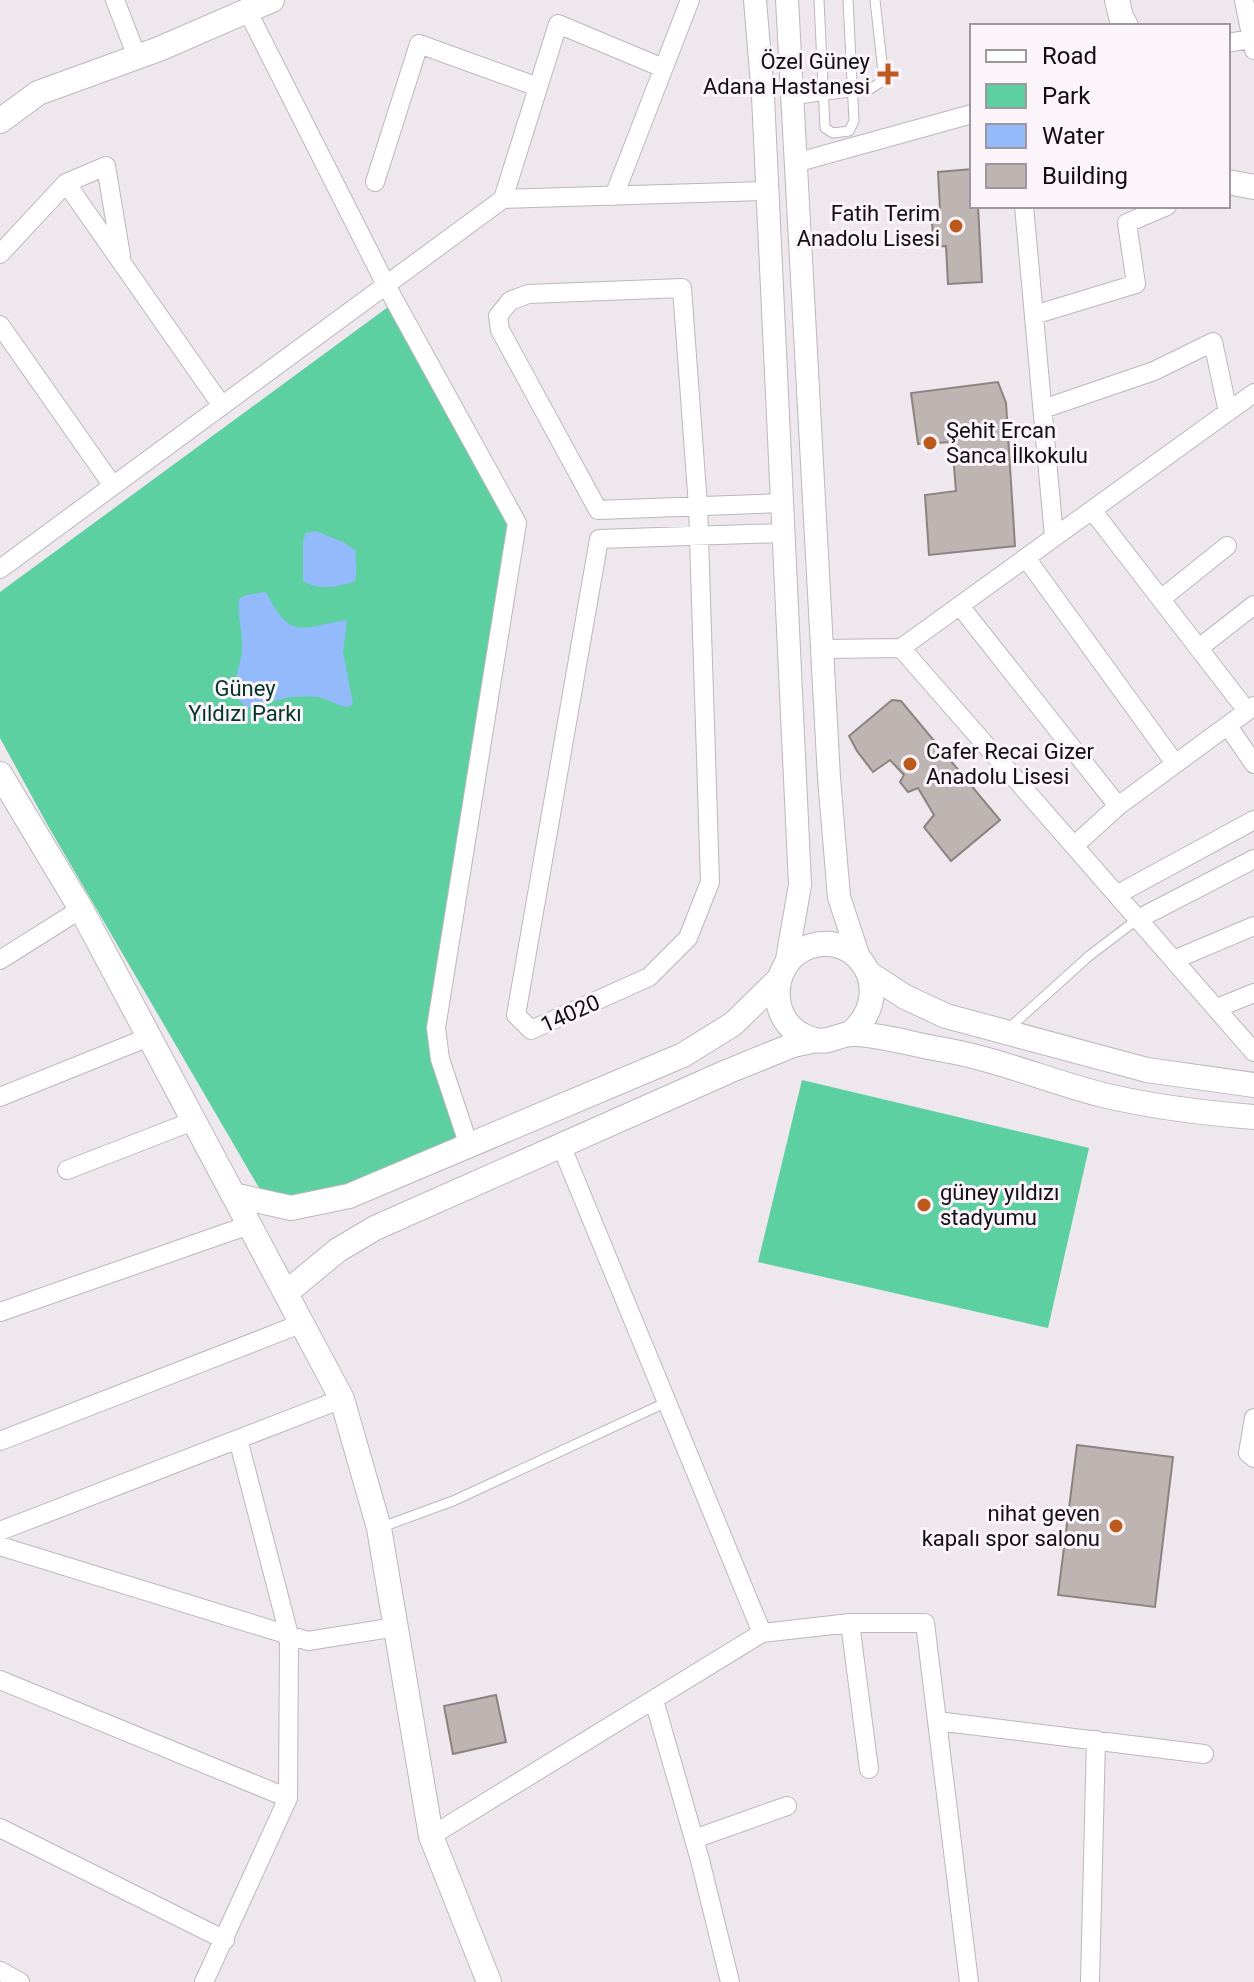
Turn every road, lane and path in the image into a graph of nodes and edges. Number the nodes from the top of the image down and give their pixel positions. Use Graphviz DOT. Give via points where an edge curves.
graph roads {
  1 [pos="115,0"];
  2 [pos="272,0"];
  3 [pos="690,0"];
  4 [pos="755,0"];
  5 [pos="787,0"];
  6 [pos="819,0"];
  7 [pos="848,0"];
  8 [pos="875,0"];
  9 [pos="1117,0"];
  10 [pos="1244,0"];
  11 [pos="248,12"];
  12 [pos="1125,24"];
  13 [pos="1253,42"];
  14 [pos="1230,43"];
  15 [pos="137,57"];
  16 [pos="663,68"];
  17 [pos="538,87"];
  18 [pos="852,91"];
  19 [pos="823,95"];
  20 [pos="792,100"];
  21 [pos="970,115"];
  22 [pos="0,121"];
  23 [pos="795,163"];
  24 [pos="375,182"];
  25 [pos="1230,182"];
  26 [pos="66,183"];
  27 [pos="1254,187"];
  28 [pos="767,191"];
  29 [pos="614,196"];
  30 [pos="503,199"];
  31 [pos="1024,208"];
  32 [pos="1162,208"];
  33 [pos="0,254"];
  34 [pos="123,263"];
  35 [pos="386,285"];
  36 [pos="1034,315"];
  37 [pos="0,325"];
  38 [pos="1254,393"];
  39 [pos="222,406"];
  40 [pos="1043,409"];
  41 [pos="1228,412"];
  42 [pos="113,486"];
  43 [pos="782,503"];
  44 [pos="698,506"];
  45 [pos="598,510"];
  46 [pos="1092,510"];
  47 [pos="783,533"];
  48 [pos="698,536"];
  49 [pos="1054,537"];
  50 [pos="599,539"];
  51 [pos="1227,546"];
  52 [pos="1026,558"];
  53 [pos="2,563"];
  54 [pos="1161,599"];
  55 [pos="1254,605"];
  56 [pos="960,606"];
  57 [pos="901,648"];
  58 [pos="1199,648"];
  59 [pos="822,649"];
  60 [pos="1251,708"];
  61 [pos="1228,726"];
  62 [pos="1174,762"];
  63 [pos="1254,764"];
  64 [pos="0,774"];
  65 [pos="1118,806"];
  66 [pos="1254,820"];
  67 [pos="1075,845"];
  68 [pos="1254,859"];
  69 [pos="1118,894"];
  70 [pos="81,909"];
  71 [pos="1140,918"];
  72 [pos="1254,926"];
  73 [pos="1176,959"];
  74 [pos="0,960"];
  75 [pos="864,966"];
  76 [pos="782,973"];
  77 [pos="1254,993"];
  78 [pos="1217,1008"];
  79 [pos="1004,1032"];
  80 [pos="851,1033"];
  81 [pos="149,1037"];
  82 [pos="816,1040"];
  83 [pos="1254,1052"];
  84 [pos="1254,1085"];
  85 [pos="0,1097"];
  86 [pos="1254,1117"];
  87 [pos="193,1121"];
  88 [pos="561,1145"];
  89 [pos="469,1146"];
  90 [pos="67,1170"];
  91 [pos="233,1195"];
  92 [pos="249,1225"];
  93 [pos="287,1292"];
  94 [pos="0,1312"];
  95 [pos="303,1323"];
  96 [pos="342,1399"];
  97 [pos="667,1402"];
  98 [pos="1254,1418"];
  99 [pos="238,1439"];
  100 [pos="0,1441"];
  101 [pos="1254,1458"];
  102 [pos="379,1528"];
  103 [pos="0,1531"];
  104 [pos="0,1546"];
  105 [pos="850,1623"];
  106 [pos="396,1627"];
  107 [pos="762,1633"];
  108 [pos="289,1635"];
  109 [pos="0,1680"];
  110 [pos="654,1700"];
  111 [pos="937,1721"];
  112 [pos="1096,1740"];
  113 [pos="1204,1754"];
  114 [pos="869,1769"];
  115 [pos="288,1798"];
  116 [pos="787,1806"];
  117 [pos="0,1828"];
  118 [pos="431,1836"];
  119 [pos="694,1839"];
  120 [pos="225,1940"];
  121 [pos="0,1971"];
  122 [pos="20,1982"];
  123 [pos="204,1982"];
  124 [pos="489,1982"];
  125 [pos="730,1982"];
  126 [pos="969,1982"];
  127 [pos="1090,1982"];
  1 -- 15 [label="street"];
  2 -- 11 [label="main road"];
  3 -- 16 [label="street"];
  4 -- 28 [label="street"];
  5 -- 20 [label="street"];
  6 -- 19 [label="lane"];
  7 -- 18 [label="lane"];
  8 -- 18 [label="lane" via="881,82"];
  9 -- 12 [label="main road"];
  10 -- 13 [label="street"];
  11 -- 15 [label="main road"];
  11 -- 35 [label="street"];
  13 -- 14 [label="street"];
  15 -- 22 [label="main road" via="38,93"];
  16 -- 17 [label="street" via="558,24"];
  16 -- 29 [label="street"];
  17 -- 24 [label="street" via="419,44"];
  17 -- 30 [label="street"];
  18 -- 19 [label="lane"];
  18 -- 19 [label="lane" via="852,127 838,133 825,128"];
  19 -- 20 [label="lane"];
  20 -- 23 [label="street"];
  21 -- 23 [label="street"];
  23 -- 59 [label="street"];
  25 -- 27 [label="main road"];
  26 -- 33 [label="street"];
  26 -- 34 [label="street"];
  26 -- 34 [label="street" via="106,166"];
  28 -- 29 [label="street"];
  28 -- 43 [label="street"];
  29 -- 30 [label="street"];
  30 -- 35 [label="street"];
  31 -- 36 [label="street"];
  32 -- 36 [label="street" via="1127,223 1136,284"];
  34 -- 39 [label="street"];
  35 -- 39 [label="street"];
  35 -- 89 [label="street" via="517,523 436,1028 440,1059"];
  36 -- 40 [label="street"];
  37 -- 42 [label="street"];
  38 -- 41 [label="street"];
  39 -- 42 [label="street"];
  40 -- 41 [label="street" via="1154,371 1213,342"];
  40 -- 49 [label="street"];
  41 -- 46 [label="street"];
  42 -- 53 [label="street"];
  43 -- 44 [label="street"];
  43 -- 47 [label="street"];
  44 -- 45 [label="street"];
  44 -- 45 [label="street" via="682,288 528,294 510,301 498,316 500,330"];
  44 -- 48 [label="street"];
  45 -- 50 [label="street" via="592,525"];
  46 -- 49 [label="street"];
  46 -- 54 [label="street"];
  47 -- 48 [label="street"];
  47 -- 76 [label="street" via="800,885"];
  48 -- 50 [label="street"];
  48 -- 50 [label="street, 14020" via="710,882 688,938 649,977 531,1030 516,1015"];
  49 -- 52 [label="street"];
  51 -- 54 [label="street"];
  52 -- 56 [label="street"];
  52 -- 62 [label="street"];
  54 -- 58 [label="street"];
  55 -- 58 [label="street"];
  56 -- 57 [label="street"];
  56 -- 65 [label="street"];
  57 -- 59 [label="street"];
  57 -- 67 [label="street"];
  58 -- 60 [label="street"];
  59 -- 75 [label="street" via="839,897"];
  60 -- 61 [label="street"];
  61 -- 62 [label="street"];
  61 -- 63 [label="street"];
  62 -- 65 [label="street"];
  64 -- 70 [label="main road"];
  65 -- 67 [label="street"];
  66 -- 69 [label="street"];
  67 -- 69 [label="street"];
  68 -- 71 [label="street"];
  69 -- 71 [label="street"];
  70 -- 74 [label="street"];
  70 -- 81 [label="main road"];
  71 -- 73 [label="street"];
  71 -- 79 [label="lane"];
  72 -- 73 [label="street"];
  73 -- 78 [label="street"];
  75 -- 76 [label="main road" via="845,949 820,945 797,954"];
  75 -- 79 [label="main road" via="905,997 946,1016"];
  75 -- 80 [label="main road" via="873,990 871,1007"];
  76 -- 82 [label="main road" via="777,997 781,1013 800,1034"];
  76 -- 89 [label="main road" via="733,1024 683,1055"];
  77 -- 78 [label="street"];
  78 -- 83 [label="street"];
  79 -- 84 [label="main road" via="1147,1070"];
  80 -- 82 [label="main road" via="832,1041"];
  80 -- 86 [label="main road" via="949,1050 1104,1095 1199,1113"];
  81 -- 85 [label="street"];
  81 -- 87 [label="main road"];
  82 -- 88 [label="main road" via="729,1071"];
  87 -- 90 [label="street"];
  87 -- 91 [label="main road"];
  88 -- 93 [label="main road" via="375,1228"];
  88 -- 97 [label="street"];
  89 -- 91 [label="main road" via="349,1196 291,1208"];
  91 -- 92 [label="main road"];
  92 -- 93 [label="main road"];
  92 -- 94 [label="street"];
  93 -- 95 [label="main road"];
  95 -- 96 [label="main road"];
  95 -- 100 [label="street"];
  96 -- 99 [label="street"];
  96 -- 102 [label="main road"];
  97 -- 102 [label="lane" via="453,1501"];
  97 -- 107 [label="street"];
  98 -- 101 [label="street" via="1248,1453"];
  99 -- 103 [label="street"];
  99 -- 108 [label="street"];
  102 -- 106 [label="main road"];
  104 -- 108 [label="street"];
  105 -- 107 [label="street"];
  105 -- 111 [label="street" via="925,1623"];
  105 -- 114 [label="street"];
  106 -- 108 [label="street" via="308,1641"];
  106 -- 118 [label="main road"];
  107 -- 110 [label="street"];
  108 -- 115 [label="street"];
  109 -- 115 [label="street"];
  110 -- 118 [label="street"];
  110 -- 119 [label="street"];
  111 -- 112 [label="street"];
  111 -- 126 [label="street"];
  112 -- 113 [label="street"];
  112 -- 127 [label="street"];
  115 -- 120 [label="street"];
  116 -- 119 [label="street"];
  117 -- 120 [label="street"];
  118 -- 124 [label="main road"];
  119 -- 125 [label="street"];
  120 -- 123 [label="street"];
  121 -- 122 [label="street"];
}
